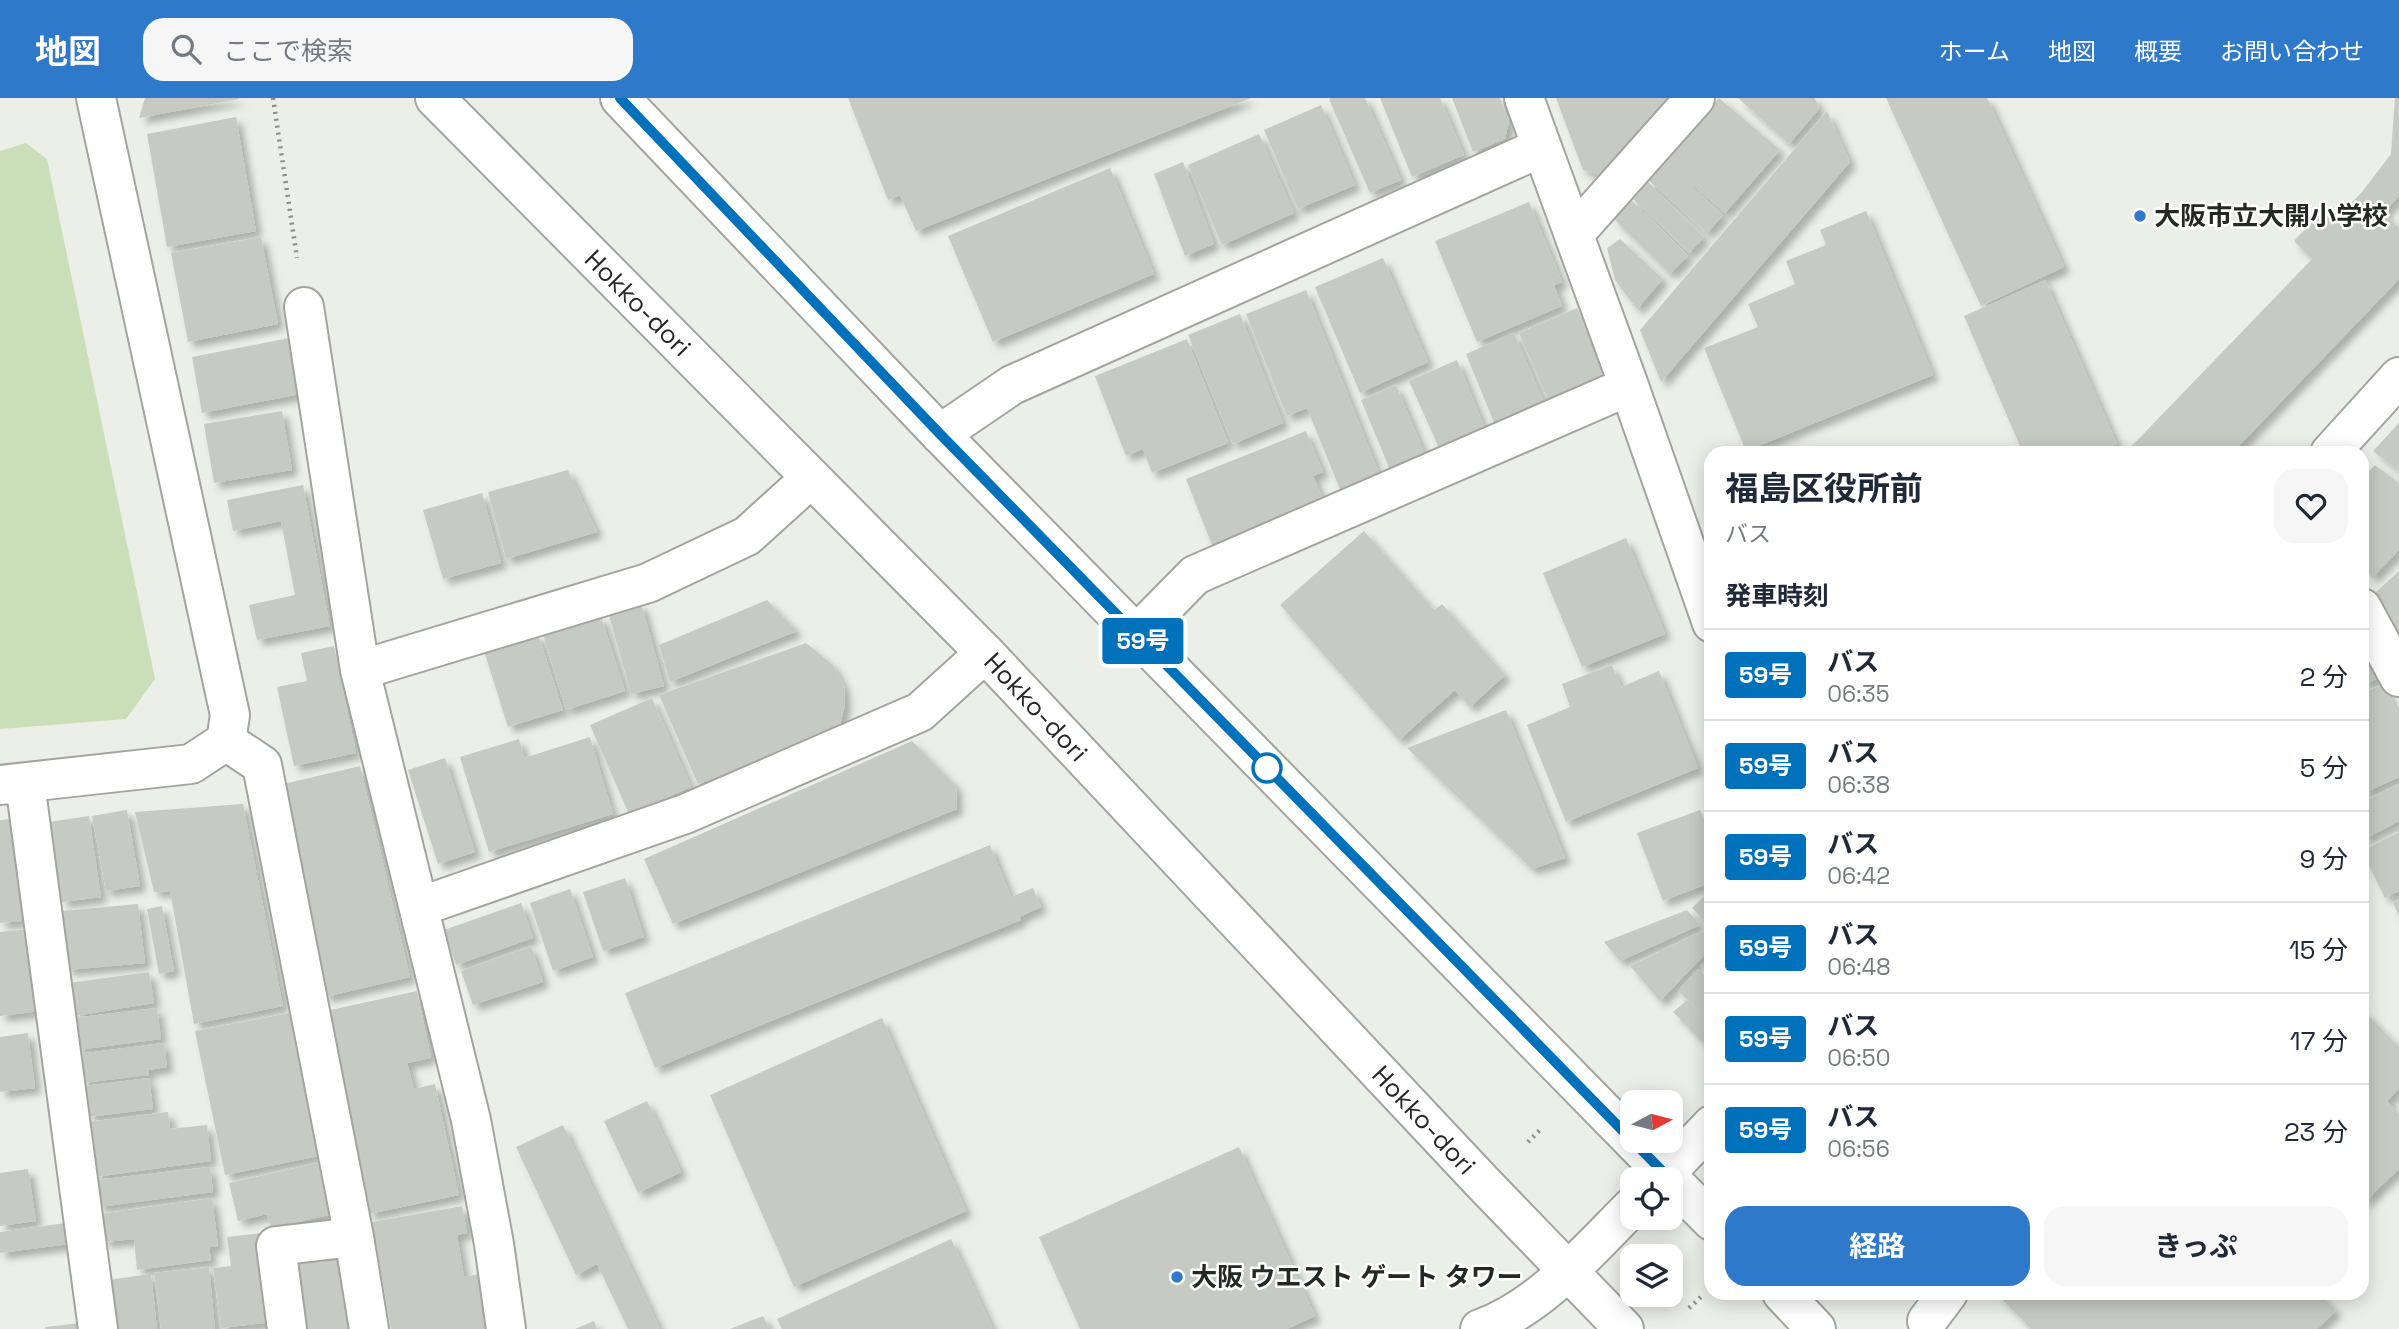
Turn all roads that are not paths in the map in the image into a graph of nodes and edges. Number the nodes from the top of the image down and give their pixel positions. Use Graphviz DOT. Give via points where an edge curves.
graph roads {
  1 [pos="96,98"];
  2 [pos="435,98"];
  3 [pos="620,98"];
  4 [pos="1524,98"];
  5 [pos="1695,98"];
  6 [pos="1542,147"];
  7 [pos="1574,234"];
  8 [pos="304,307"];
  9 [pos="2399,377"];
  10 [pos="1629,386"];
  11 [pos="940,434"];
  12 [pos="2336,446"];
  13 [pos="811,478"];
  14 [pos="1704,600"];
  15 [pos="2369,621"];
  16 [pos="1136,635"];
  17 [pos="985,653"];
  18 [pos="360,670"];
  19 [pos="2399,677"];
  20 [pos="226,741"];
  21 [pos="12,784"];
  22 [pos="419,907"];
  23 [pos="1704,1134"];
  24 [pos="1655,1167"];
  25 [pos="1676,1167"];
  26 [pos="1683,1194"];
  27 [pos="1704,1214"];
  28 [pos="1620,1219"];
  29 [pos="354,1237"];
  30 [pos="1567,1272"];
  31 [pos="1789,1300"];
  32 [pos="98,1329"];
  33 [pos="287,1329"];
  34 [pos="369,1329"];
  35 [pos="506,1329"];
  36 [pos="1480,1329"];
  37 [pos="1624,1329"];
  38 [pos="1816,1329"];
  1 -- 20 [label="street" via="230,715"];
  2 -- 13 [label="street, Hokko-dori"];
  3 -- 11 [label="street"];
  4 -- 6 [label="street"];
  5 -- 7 [label="street"];
  6 -- 7 [label="street"];
  6 -- 11 [label="street" via="1012,385"];
  7 -- 10 [label="street"];
  8 -- 18 [label="street"];
  9 -- 12 [label="street"];
  10 -- 14 [label="street"];
  10 -- 16 [label="street" via="1195,575"];
  11 -- 16 [label="street"];
  13 -- 17 [label="street, Hokko-dori"];
  13 -- 18 [label="street" via="747,536 648,583"];
  15 -- 19 [label="street"];
  16 -- 24 [label="street"];
  17 -- 22 [label="street" via="920,712 685,814"];
  17 -- 30 [label="street, Hokko-dori"];
  18 -- 22 [label="street"];
  20 -- 21 [label="street" via="191,764"];
  20 -- 29 [label="street" via="262,765"];
  21 -- 32 [label="street"];
  22 -- 35 [label="street" via="471,1120"];
  23 -- 25 [label="street"];
  26 -- 27 [label="street"];
  28 -- 30 [label="street"];
  29 -- 33 [label="street" via="276,1246"];
  29 -- 34 [label="street"];
  30 -- 36 [label="street" via="1503,1321"];
  30 -- 37 [label="street, Hokko-dori"];
  31 -- 38 [label="street"];
}
